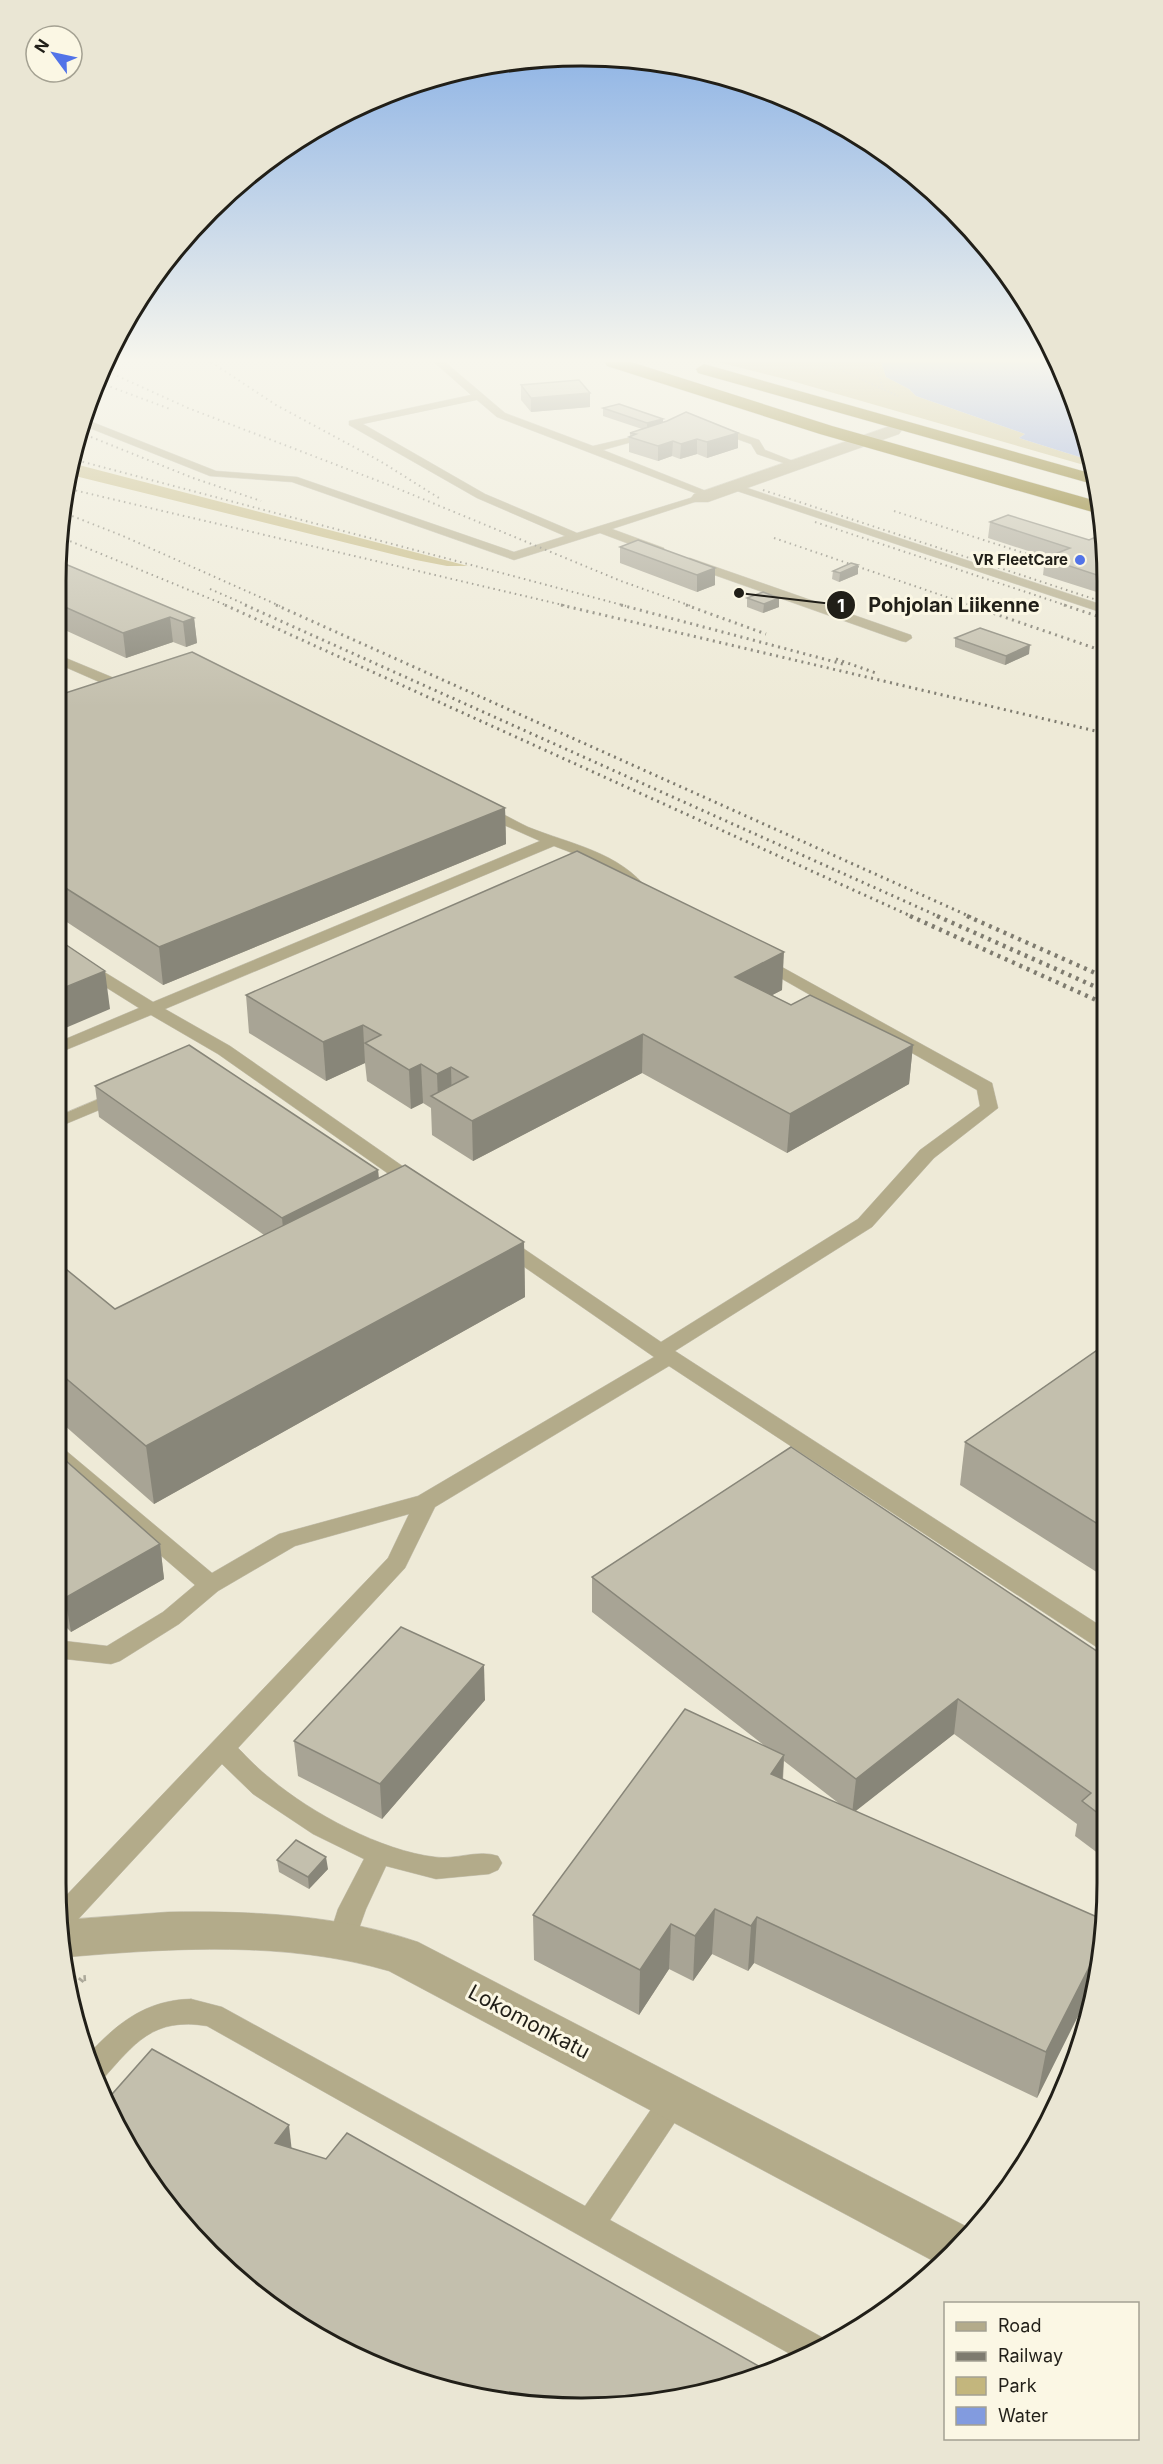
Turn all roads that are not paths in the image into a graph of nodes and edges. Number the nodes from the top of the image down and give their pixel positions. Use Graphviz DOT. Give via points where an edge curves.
graph roads {
  1 [pos="261,477"];
  2 [pos="448,477"];
  3 [pos="658,477"];
  4 [pos="764,477"];
  5 [pos="989,477"];
  6 [pos="1055,477"];
  7 [pos="1088,486"];
  8 [pos="735,487"];
  9 [pos="705,496"];
  10 [pos="1092,506"];
  11 [pos="600,529"];
  12 [pos="577,537"];
  13 [pos="1097,607"];
  14 [pos="906,639"];
  15 [pos="66,662"];
  16 [pos="130,678"];
  17 [pos="110,681"];
  18 [pos="88,688"];
  19 [pos="463,800"];
  20 [pos="553,841"];
  21 [pos="650,898"];
  22 [pos="750,954"];
  23 [pos="66,955"];
  24 [pos="152,1009"];
  25 [pos="66,1045"];
  26 [pos="224,1050"];
  27 [pos="202,1059"];
  28 [pos="138,1087"];
  29 [pos="66,1119"];
  30 [pos="437,1198"];
  31 [pos="486,1232"];
  32 [pos="665,1354"];
  33 [pos="66,1463"];
  34 [pos="426,1502"];
  35 [pos="210,1585"];
  36 [pos="1097,1635"];
  37 [pos="66,1650"];
  38 [pos="222,1748"];
  39 [pos="379,1854"];
  40 [pos="489,1863"];
  41 [pos="67,1914"];
  42 [pos="69,1938"];
  43 [pos="342,1940"];
  44 [pos="99,2063"];
  45 [pos="675,2098"];
  46 [pos="589,2226"];
  47 [pos="950,2243"];
  48 [pos="807,2346"];
  1 -- 12 [label="lane" via="293,479 514,556"];
  2 -- 12 [label="lane" via="481,496"];
  3 -- 9 [label="lane"];
  4 -- 8 [label="street"];
  5 -- 10 [label="highway"];
  6 -- 7 [label="highway"];
  8 -- 9 [label="street"];
  8 -- 13 [label="lane"];
  9 -- 11 [label="lane"];
  11 -- 12 [label="lane"];
  11 -- 14 [label="lane"];
  15 -- 17 [label="lane"];
  16 -- 17 [label="lane"];
  17 -- 18 [label="lane"];
  19 -- 20 [label="lane"];
  20 -- 21 [label="lane" via="590,854 620,871"];
  20 -- 24 [label="lane"];
  22 -- 32 [label="lane" via="986,1087 989,1108 927,1154 865,1224"];
  23 -- 24 [label="lane"];
  24 -- 25 [label="lane"];
  24 -- 26 [label="lane"];
  26 -- 27 [label="lane"];
  26 -- 30 [label="lane"];
  28 -- 29 [label="lane"];
  31 -- 32 [label="lane"];
  32 -- 34 [label="lane"];
  32 -- 36 [label="lane"];
  33 -- 35 [label="lane"];
  34 -- 35 [label="lane" via="287,1540"];
  34 -- 38 [label="lane" via="397,1562"];
  35 -- 37 [label="lane" via="171,1617 111,1655"];
  38 -- 39 [label="lane" via="262,1787 322,1827"];
  38 -- 41 [label="lane"];
  39 -- 40 [label="lane" via="436,1868"];
  39 -- 43 [label="lane"];
  42 -- 43 [label="street, Lokomonkatu" via="214,1930"];
  43 -- 45 [label="street, Lokomonkatu" via="402,1956"];
  44 -- 46 [label="lane" via="138,2024 158,2015 212,2015"];
  45 -- 46 [label="lane"];
  45 -- 47 [label="street, Lokomonkatu"];
  46 -- 48 [label="lane"];
}
